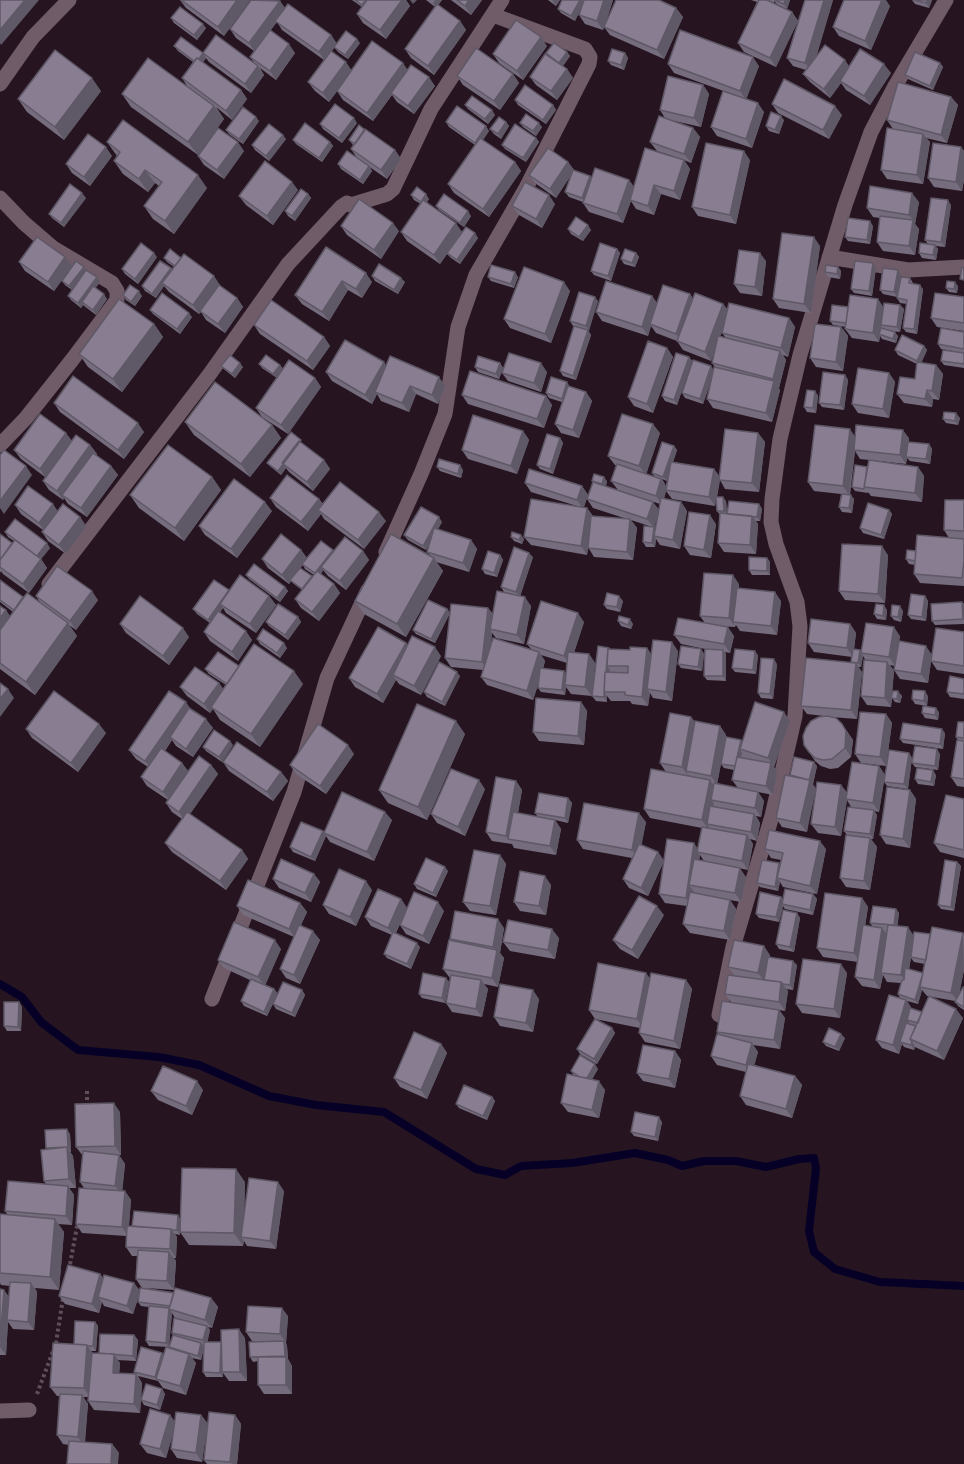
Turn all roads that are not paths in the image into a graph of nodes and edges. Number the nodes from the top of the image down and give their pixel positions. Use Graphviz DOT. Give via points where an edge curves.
graph roads {
  1 [pos="502,0"];
  2 [pos="946,0"];
  3 [pos="60,3"];
  4 [pos="493,15"];
  5 [pos="0,84"];
  6 [pos="0,198"];
  7 [pos="829,257"];
  8 [pos="964,267"];
  9 [pos="0,445"];
  10 [pos="37,600"];
  11 [pos="212,999"];
  12 [pos="719,1015"];
  13 [pos="29,1410"];
  14 [pos="0,1411"];
  1 -- 4 [label="street"];
  2 -- 7 [label="street" via="871,132"];
  3 -- 5 [label="street"];
  4 -- 10 [label="street" via="431,109 393,189 341,207 288,264 209,375"];
  4 -- 11 [label="street" via="585,49 589,64 526,188 476,275 458,327 445,414 327,678 294,792"];
  6 -- 9 [label="street" via="53,248 112,283 117,291 117,300 72,360"];
  7 -- 8 [label="street" via="908,270"];
  7 -- 12 [label="street" via="780,439 772,499 771,522 797,602 800,626 795,716 772,816 733,947"];
  13 -- 14 [label="street"];
}
